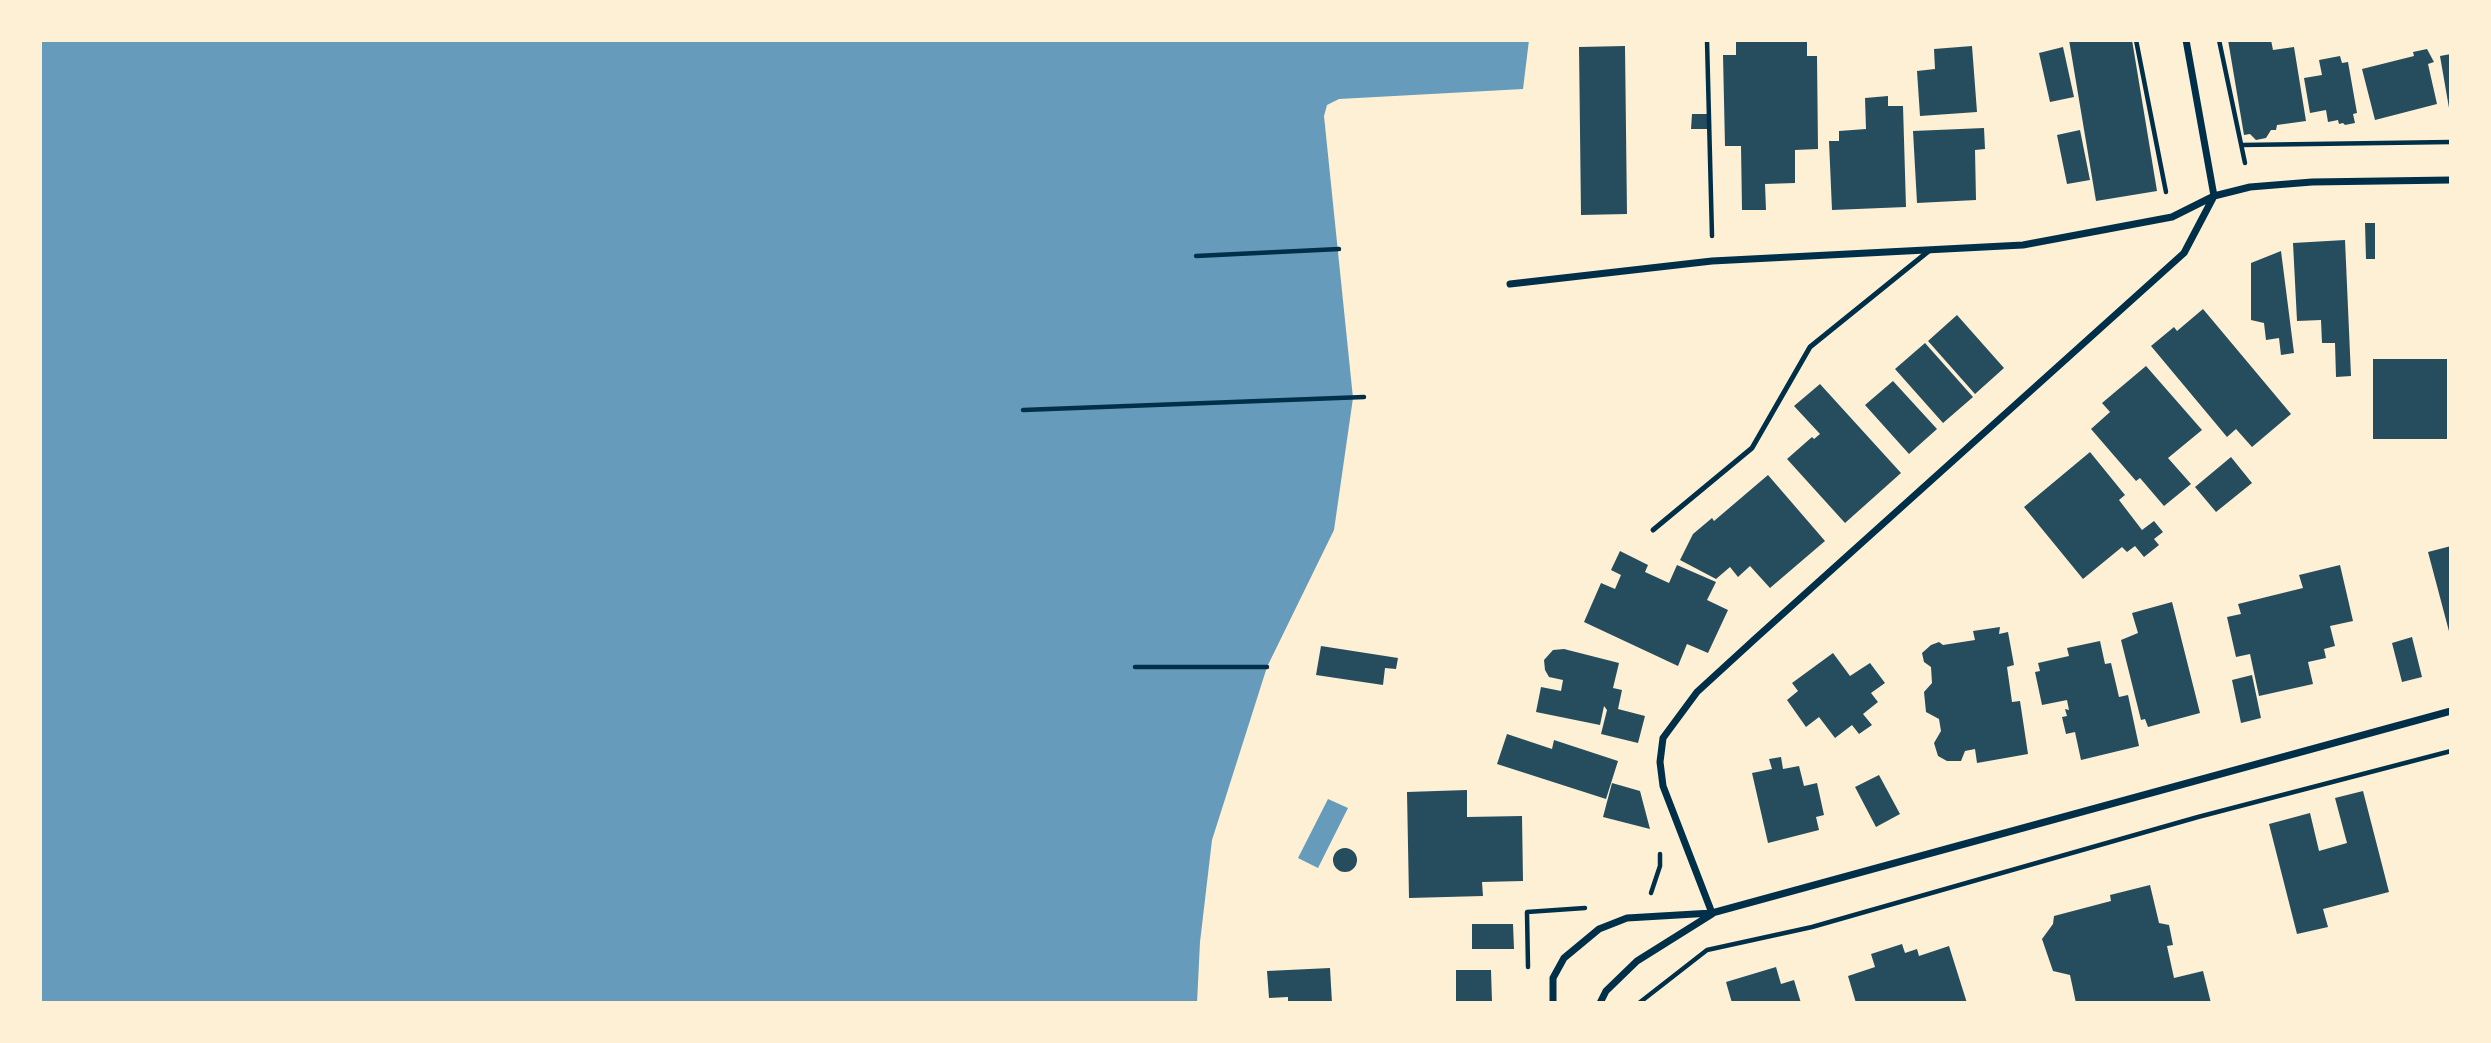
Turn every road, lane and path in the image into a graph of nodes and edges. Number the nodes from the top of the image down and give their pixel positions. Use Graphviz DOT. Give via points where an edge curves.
graph roads {
  1 [pos="1707,40"];
  2 [pos="2136,40"];
  3 [pos="2186,40"];
  4 [pos="2219,40"];
  5 [pos="2451,142"];
  6 [pos="2242,145"];
  7 [pos="2451,180"];
  8 [pos="2250,187"];
  9 [pos="2214,196"];
  10 [pos="2162,219"];
  11 [pos="1339,249"];
  12 [pos="1930,250"];
  13 [pos="1196,256"];
  14 [pos="1712,261"];
  15 [pos="1510,284"];
  16 [pos="1364,397"];
  17 [pos="1023,410"];
  18 [pos="1653,530"];
  19 [pos="1135,667"];
  20 [pos="1267,667"];
  21 [pos="2451,711"];
  22 [pos="2451,751"];
  23 [pos="1712,913"];
  24 [pos="1553,1003"];
  25 [pos="1600,1003"];
  26 [pos="1639,1003"];
  1 -- 14 [label="path"];
  2 -- 10 [label="path" via="2166,191"];
  3 -- 9 [label="street"];
  4 -- 6 [label="path"];
  5 -- 6 [label="path"];
  6 -- 8 [label="path"];
  7 -- 8 [label="street"];
  8 -- 9 [label="street"];
  9 -- 10 [label="street"];
  9 -- 23 [label="street" via="2183,253 1697,692 1663,738 1663,786"];
  10 -- 12 [label="street" via="2023,245"];
  11 -- 13 [label="path"];
  12 -- 14 [label="street"];
  12 -- 18 [label="lane" via="1810,347 1752,449"];
  14 -- 15 [label="street"];
  16 -- 17 [label="path"];
  19 -- 20 [label="path"];
  21 -- 23 [label="street"];
  22 -- 26 [label="path" via="1812,927 1707,950"];
  23 -- 24 [label="street" via="1627,918 1599,929 1564,958 1553,978"];
  23 -- 25 [label="street" via="1637,961"];
}
